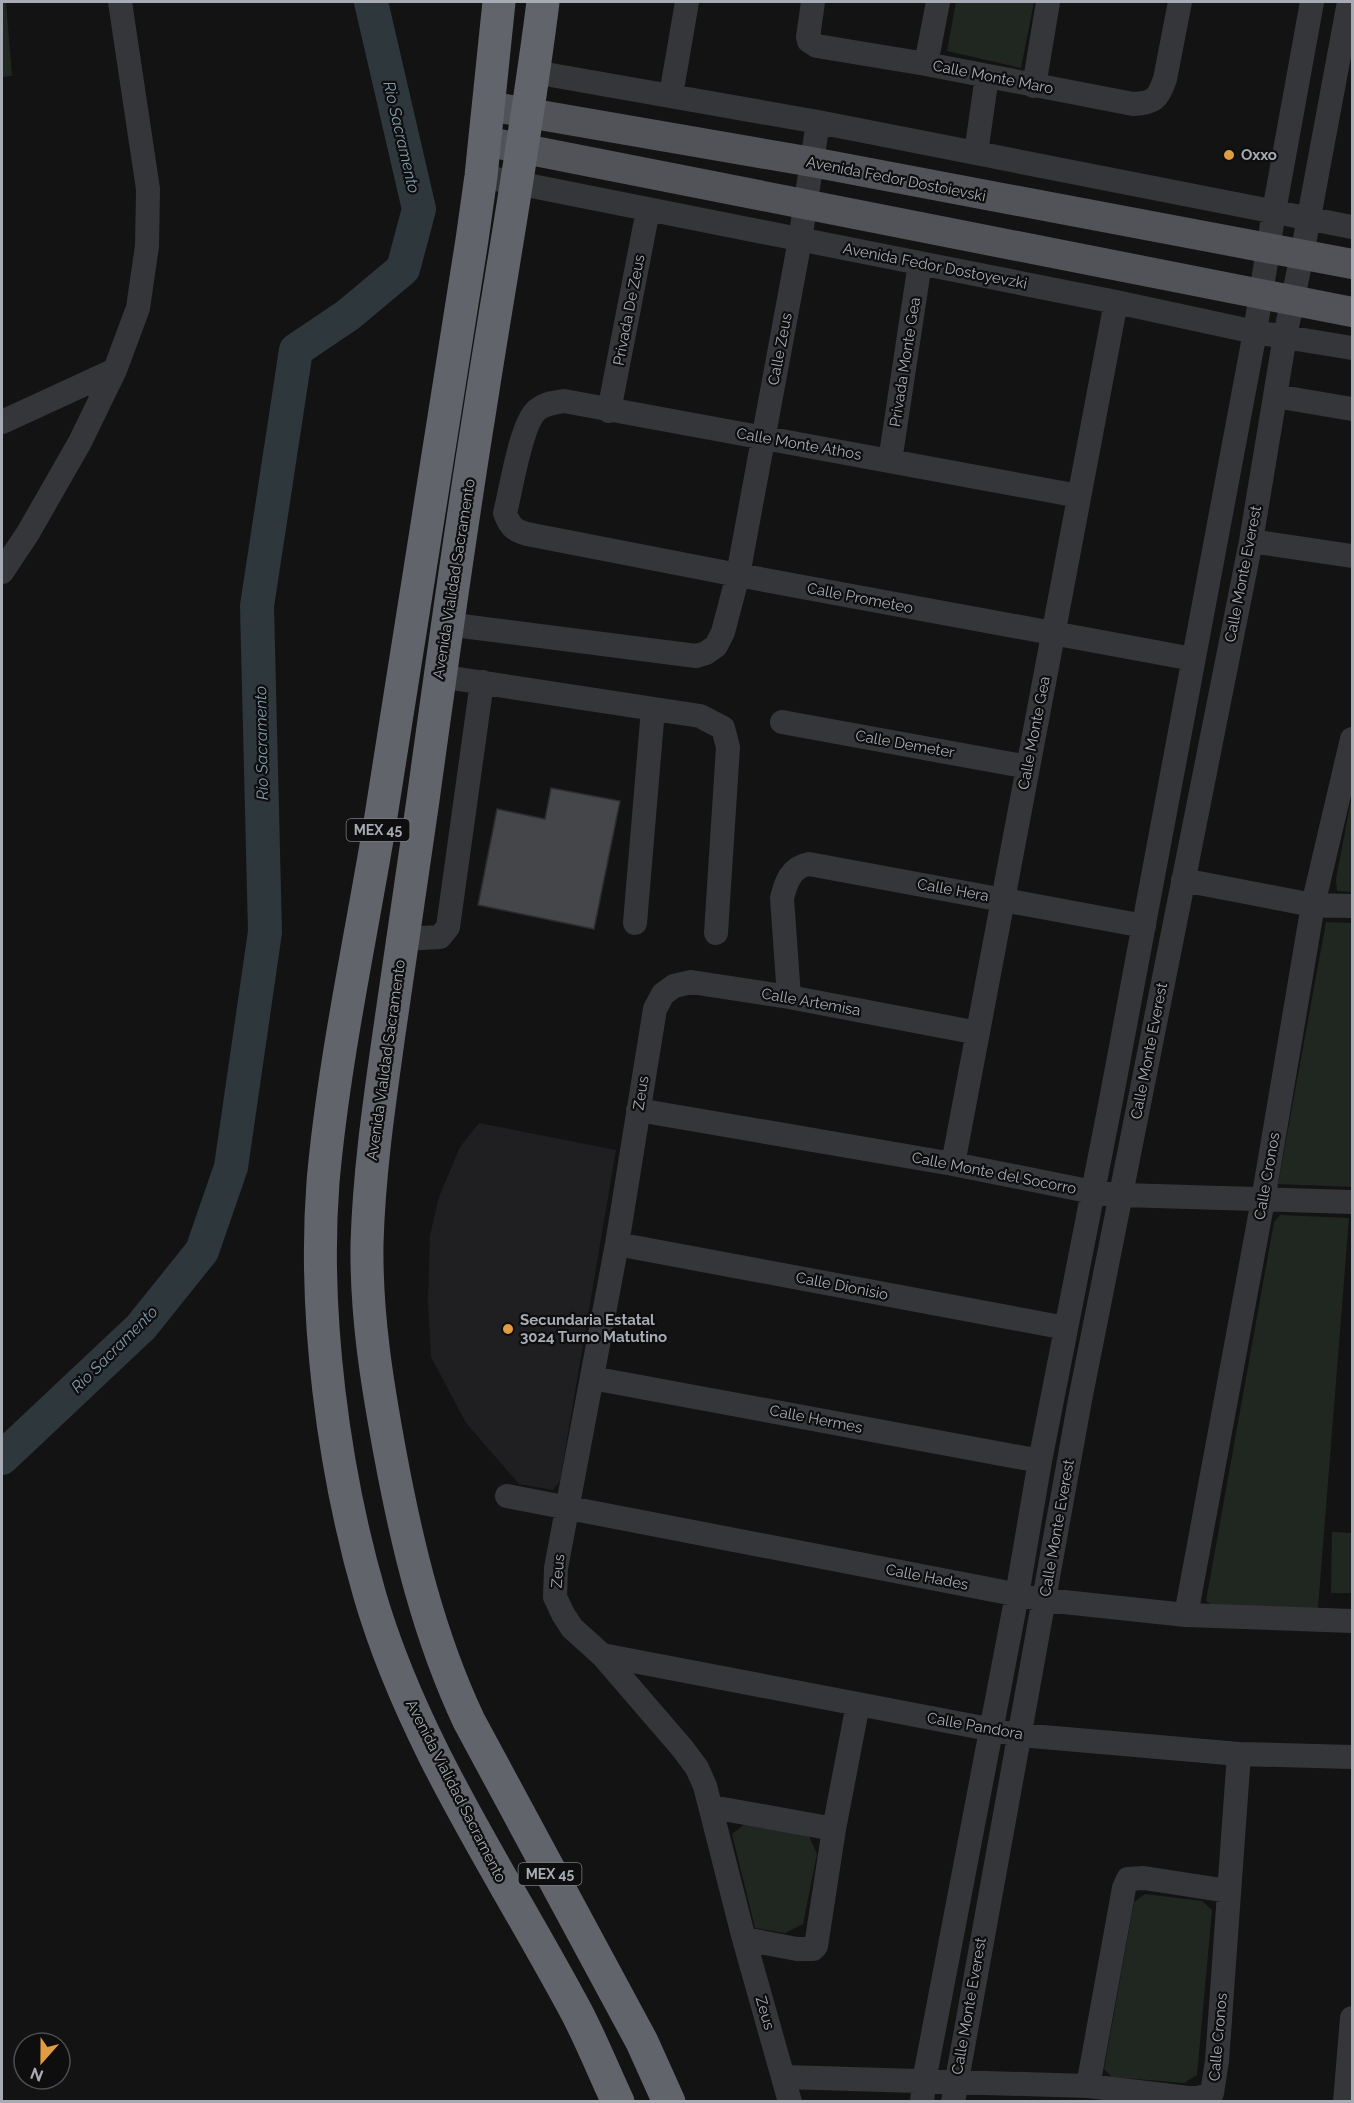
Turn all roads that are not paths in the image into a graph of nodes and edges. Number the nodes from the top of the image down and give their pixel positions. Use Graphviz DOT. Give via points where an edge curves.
graph roads {
  1 [pos="120,2"];
  2 [pos="499,2"];
  3 [pos="543,2"];
  4 [pos="687,2"];
  5 [pos="813,2"];
  6 [pos="938,2"];
  7 [pos="1048,2"];
  8 [pos="1180,2"];
  9 [pos="1312,2"];
  10 [pos="1349,2"];
  11 [pos="926,64"];
  12 [pos="534,72"];
  13 [pos="987,76"];
  14 [pos="1034,86"];
  15 [pos="671,96"];
  16 [pos="488,106"];
  17 [pos="528,113"];
  18 [pos="818,122"];
  19 [pos="484,141"];
  20 [pos="523,148"];
  21 [pos="976,153"];
  22 [pos="812,162"];
  23 [pos="481,176"];
  24 [pos="518,184"];
  25 [pos="805,206"];
  26 [pos="648,210"];
  27 [pos="1274,211"];
  28 [pos="1308,218"];
  29 [pos="1353,227"];
  30 [pos="800,240"];
  31 [pos="1268,250"];
  32 [pos="1302,255"];
  33 [pos="920,263"];
  34 [pos="1353,264"];
  35 [pos="1260,293"];
  36 [pos="1293,300"];
  37 [pos="1116,302"];
  38 [pos="1353,312"];
  39 [pos="1255,332"];
  40 [pos="1285,336"];
  41 [pos="1353,348"];
  42 [pos="115,370"];
  43 [pos="1275,396"];
  44 [pos="1353,409"];
  45 [pos="609,411"];
  46 [pos="2,422"];
  47 [pos="763,437"];
  48 [pos="890,461"];
  49 [pos="1079,496"];
  50 [pos="527,534"];
  51 [pos="1251,541"];
  52 [pos="1353,556"];
  53 [pos="2,572"];
  54 [pos="738,575"];
  55 [pos="446,624"];
  56 [pos="1053,634"];
  57 [pos="1193,659"];
  58 [pos="439,676"];
  59 [pos="482,682"];
  60 [pos="653,709"];
  61 [pos="782,722"];
  62 [pos="1353,739"];
  63 [pos="1028,767"];
  64 [pos="1183,880"];
  65 [pos="1003,899"];
  66 [pos="1313,905"];
  67 [pos="1353,906"];
  68 [pos="635,923"];
  69 [pos="1144,926"];
  70 [pos="717,933"];
  71 [pos="402,939"];
  72 [pos="789,997"];
  73 [pos="655,1009"];
  74 [pos="978,1033"];
  75 [pos="638,1110"];
  76 [pos="953,1164"];
  77 [pos="1093,1192"];
  78 [pos="1122,1196"];
  79 [pos="1263,1200"];
  80 [pos="1353,1202"];
  81 [pos="617,1244"];
  82 [pos="1066,1328"];
  83 [pos="592,1377"];
  84 [pos="1040,1461"];
  85 [pos="507,1496"];
  86 [pos="567,1507"];
  87 [pos="1017,1595"];
  88 [pos="1045,1600"];
  89 [pos="1186,1615"];
  90 [pos="1353,1621"];
  91 [pos="602,1655"];
  92 [pos="858,1704"];
  93 [pos="991,1730"];
  94 [pos="1020,1735"];
  95 [pos="1239,1754"];
  96 [pos="1353,1757"];
  97 [pos="712,1807"];
  98 [pos="834,1829"];
  99 [pos="1228,1891"];
  100 [pos="744,1939"];
  101 [pos="1353,2018"];
  102 [pos="784,2077"];
  103 [pos="1088,2086"];
  104 [pos="922,2091"];
  105 [pos="954,2092"];
  106 [pos="618,2102"];
  107 [pos="669,2102"];
  108 [pos="790,2102"];
  109 [pos="1345,2102"];
  1 -- 42 [label="street" via="148,189 147,246 138,308"];
  2 -- 16 [label="highway, Avenida Vialidad Sacramento / MEX 45"];
  3 -- 12 [label="highway, Avenida Vialidad Sacramento / MEX 45"];
  4 -- 15 [label="street"];
  5 -- 11 [label="street, Calle Monte Maro" via="808,30 809,41 817,46"];
  6 -- 11 [label="street"];
  7 -- 14 [label="street"];
  8 -- 14 [label="street, Calle Monte Maro" via="1165,79 1157,97 1147,103 1133,104"];
  9 -- 27 [label="street, Calle Monte Everest"];
  10 -- 28 [label="street, Calle Monte Everest"];
  11 -- 13 [label="street, Calle Monte Maro"];
  12 -- 15 [label="street"];
  12 -- 17 [label="highway, Avenida Vialidad Sacramento / MEX 45"];
  13 -- 14 [label="street, Calle Monte Maro"];
  13 -- 21 [label="street"];
  15 -- 18 [label="street"];
  16 -- 17 [label="main road, Avenida Fedor Dostoievski"];
  16 -- 19 [label="highway, Avenida Vialidad Sacramento / MEX 45"];
  17 -- 20 [label="highway, Avenida Vialidad Sacramento / MEX 45"];
  17 -- 22 [label="main road, Avenida Fedor Dostoievski"];
  18 -- 21 [label="street"];
  18 -- 22 [label="street, Calle Zeus"];
  19 -- 20 [label="main road"];
  19 -- 23 [label="highway, Avenida Vialidad Sacramento / MEX 45"];
  20 -- 24 [label="highway, Avenida Vialidad Sacramento / MEX 45"];
  20 -- 25 [label="main road"];
  21 -- 27 [label="street"];
  22 -- 25 [label="street, Calle Zeus"];
  22 -- 31 [label="main road, Avenida Fedor Dostoievski"];
  23 -- 24 [label="street"];
  23 -- 106 [label="highway, Avenida Vialidad Sacramento / MEX 45" via="335,1089 321,1225 326,1358 355,1539 371,1600 409,1703 459,1803 579,2017"];
  24 -- 26 [label="street, Avenida Fedor Dostoyevzki"];
  24 -- 55 [label="highway, Avenida Vialidad Sacramento / MEX 45"];
  25 -- 30 [label="street, Calle Zeus"];
  25 -- 35 [label="main road"];
  26 -- 30 [label="street, Avenida Fedor Dostoyevzki"];
  26 -- 45 [label="street, Privada De Zeus"];
  27 -- 28 [label="street"];
  27 -- 31 [label="street, Calle Monte Everest"];
  28 -- 29 [label="street"];
  28 -- 32 [label="street, Calle Monte Everest"];
  30 -- 33 [label="street, Avenida Fedor Dostoyevzki"];
  30 -- 47 [label="street, Calle Zeus"];
  31 -- 32 [label="main road, Avenida Fedor Dostoievski"];
  31 -- 35 [label="street, Calle Monte Everest"];
  32 -- 34 [label="main road"];
  32 -- 36 [label="street, Calle Monte Everest"];
  33 -- 37 [label="street, Avenida Fedor Dostoyevzki"];
  33 -- 48 [label="street, Privada Monte Gea"];
  35 -- 36 [label="main road"];
  35 -- 39 [label="street, Calle Monte Everest"];
  36 -- 38 [label="main road"];
  36 -- 40 [label="street, Calle Monte Everest"];
  37 -- 39 [label="street, Avenida Fedor Dostoyevzki"];
  37 -- 49 [label="street, Calle Monte Gea"];
  39 -- 40 [label="street, Avenida Fedor Dostoyevzki"];
  39 -- 57 [label="street, Calle Monte Everest"];
  40 -- 41 [label="street, Avenida Fedor Dostoyevzki"];
  40 -- 43 [label="street, Calle Monte Everest"];
  42 -- 46 [label="street"];
  42 -- 53 [label="street" via="80,442"];
  43 -- 44 [label="street"];
  43 -- 51 [label="street, Calle Monte Everest"];
  45 -- 47 [label="street, Calle Monte Athos"];
  45 -- 50 [label="street, Calle Monte Athos" via="564,401 537,410 527,423 505,513 510,526"];
  47 -- 48 [label="street, Calle Monte Athos"];
  47 -- 54 [label="street, Calle Zeus"];
  48 -- 49 [label="street, Calle Monte Athos"];
  49 -- 56 [label="street, Calle Monte Gea"];
  50 -- 54 [label="street, Calle Prometeo"];
  51 -- 52 [label="street"];
  51 -- 64 [label="street, Calle Monte Everest"];
  54 -- 55 [label="street, Calle Zeus" via="723,633 716,646 696,656"];
  54 -- 56 [label="street, Calle Prometeo"];
  55 -- 58 [label="highway, Avenida Vialidad Sacramento / MEX 45"];
  56 -- 57 [label="street, Calle Prometeo"];
  56 -- 63 [label="street, Calle Monte Gea"];
  57 -- 69 [label="street, Calle Monte Everest"];
  58 -- 59 [label="street"];
  58 -- 71 [label="highway, Avenida Vialidad Sacramento / MEX 45"];
  59 -- 60 [label="street"];
  59 -- 71 [label="street" via="448,927 440,937"];
  60 -- 68 [label="street"];
  60 -- 70 [label="street" via="700,716 723,728 726,735"];
  61 -- 63 [label="street, Calle Demeter"];
  62 -- 66 [label="street, Calle Cronos"];
  63 -- 65 [label="street, Calle Monte Gea"];
  64 -- 66 [label="street"];
  64 -- 78 [label="street, Calle Monte Everest"];
  65 -- 69 [label="street, Calle Hera"];
  65 -- 72 [label="street, Calle Hera" via="802,865 789,876 782,898"];
  65 -- 74 [label="street, Calle Monte Gea"];
  66 -- 67 [label="street"];
  66 -- 79 [label="street, Calle Cronos"];
  69 -- 77 [label="street, Calle Monte Everest"];
  71 -- 107 [label="highway, Avenida Vialidad Sacramento / MEX 45" via="374,1134 367,1243 372,1351 410,1552 436,1644 464,1712 653,2063"];
  72 -- 73 [label="street, Calle Artemisa" via="691,982 674,986 663,994"];
  72 -- 74 [label="street, Calle Artemisa"];
  73 -- 75 [label="street, Zeus"];
  74 -- 76 [label="street, Calle Monte Gea"];
  75 -- 76 [label="street, Calle Monte del Socorro"];
  75 -- 81 [label="street, Zeus"];
  76 -- 77 [label="street, Calle Monte del Socorro"];
  77 -- 78 [label="street, Calle Monte del Socorro"];
  77 -- 82 [label="street, Calle Monte Everest"];
  78 -- 79 [label="street, Calle Monte del Socorro"];
  78 -- 88 [label="street, Calle Monte Everest" via="1080,1400"];
  79 -- 80 [label="street, Calle Monte del Socorro"];
  79 -- 89 [label="street, Calle Cronos"];
  81 -- 82 [label="street, Calle Dionisio"];
  81 -- 83 [label="street, Zeus"];
  82 -- 84 [label="street, Calle Monte Everest"];
  83 -- 84 [label="street, Calle Hermes"];
  83 -- 86 [label="street, Zeus"];
  84 -- 87 [label="street, Calle Monte Everest"];
  85 -- 86 [label="street, Calle Hades"];
  86 -- 87 [label="street, Calle Hades"];
  86 -- 91 [label="street, Zeus" via="555,1597 572,1628"];
  87 -- 88 [label="street, Calle Hades"];
  87 -- 93 [label="street, Calle Monte Everest"];
  88 -- 89 [label="street, Calle Hades"];
  88 -- 94 [label="street, Calle Monte Everest"];
  89 -- 90 [label="street, Calle Hades"];
  91 -- 92 [label="street, Calle Pandora"];
  91 -- 97 [label="street, Zeus" via="697,1768"];
  92 -- 93 [label="street, Calle Pandora"];
  92 -- 98 [label="street"];
  93 -- 94 [label="street, Calle Pandora"];
  93 -- 104 [label="street, Calle Monte Everest"];
  94 -- 95 [label="street, Calle Pandora"];
  94 -- 105 [label="street, Calle Monte Everest"];
  95 -- 96 [label="street, Calle Pandora"];
  95 -- 99 [label="street, Calle Cronos"];
  97 -- 98 [label="street"];
  97 -- 100 [label="street, Zeus"];
  98 -- 100 [label="street" via="815,1948 797,1949"];
  99 -- 103 [label="street" via="1128,1879"];
  99 -- 103 [label="street, Calle Cronos" via="1212,2093 1188,2098"];
  100 -- 102 [label="street, Zeus"];
  101 -- 109 [label="street"];
  102 -- 104 [label="street, Calle Cronos"];
  102 -- 108 [label="street, Zeus"];
  103 -- 105 [label="street, Calle Cronos"];
  104 -- 105 [label="street, Calle Cronos"];
}
